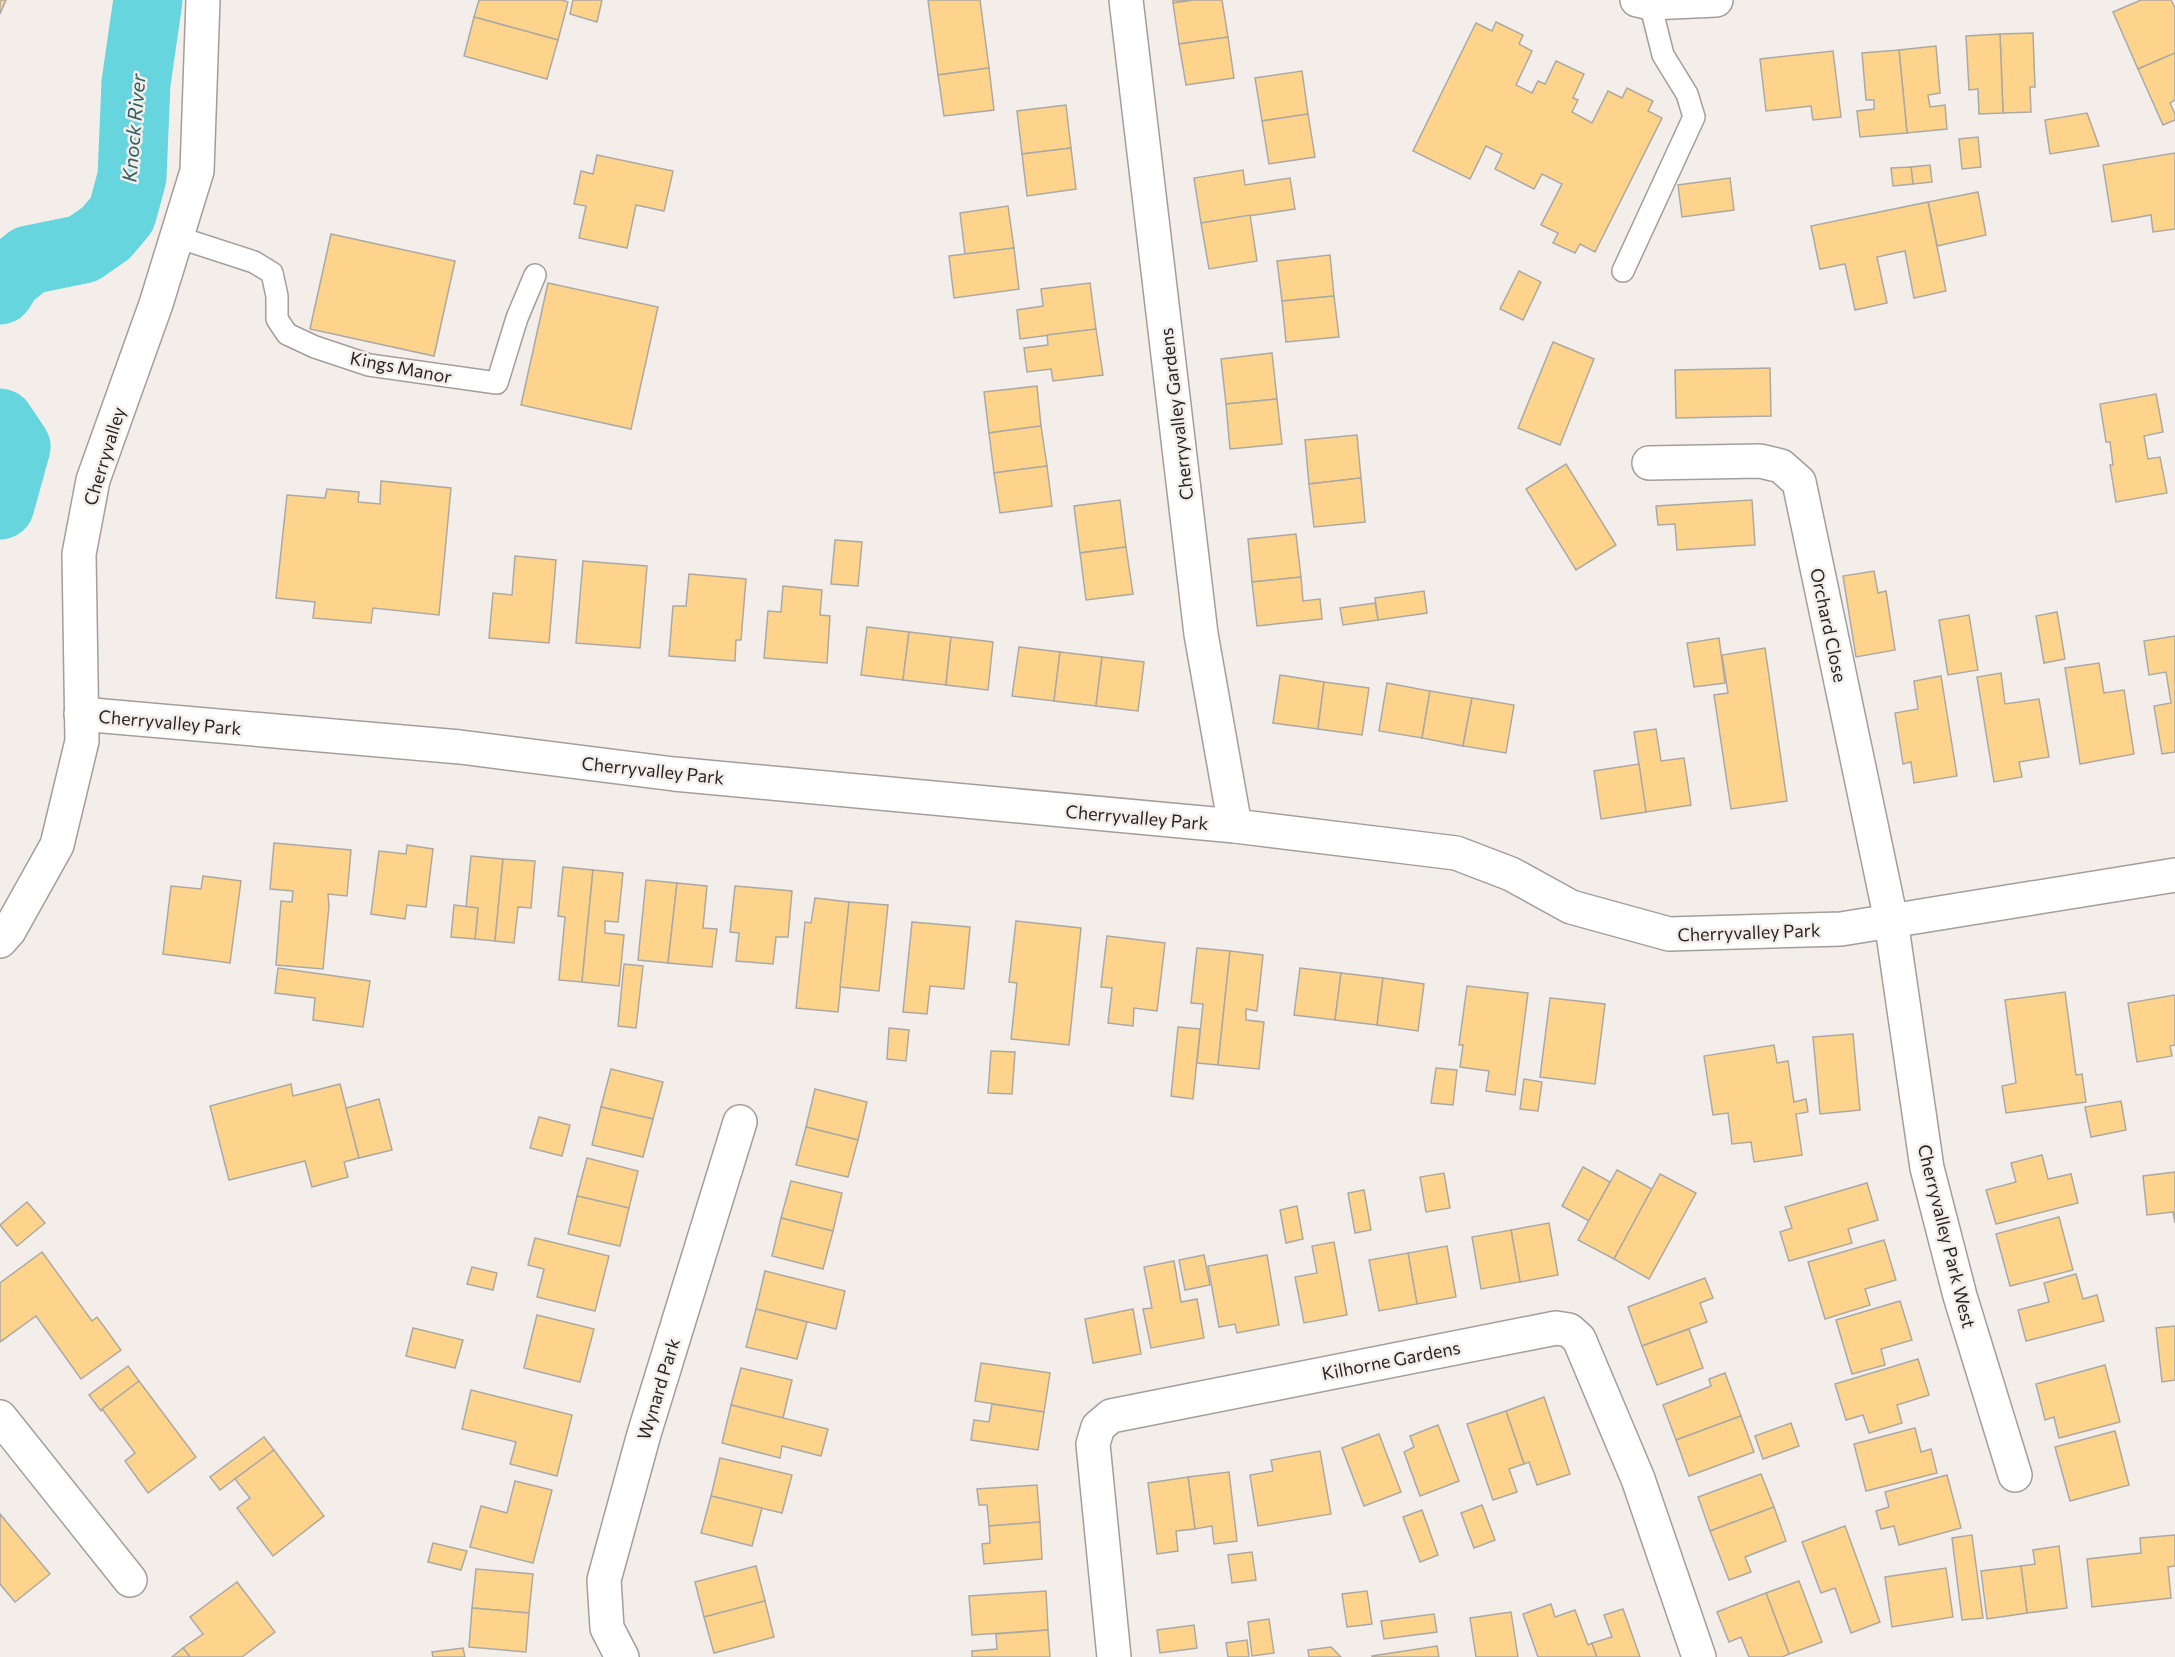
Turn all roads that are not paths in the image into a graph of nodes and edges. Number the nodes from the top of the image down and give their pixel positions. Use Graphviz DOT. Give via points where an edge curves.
graph roads {
  1 [pos="203,0"];
  2 [pos="1126,0"];
  3 [pos="1716,0"];
  4 [pos="1644,1"];
  5 [pos="177,237"];
  6 [pos="1623,271"];
  7 [pos="535,275"];
  8 [pos="1649,463"];
  9 [pos="81,714"];
  10 [pos="1235,826"];
  11 [pos="2175,875"];
  12 [pos="1891,920"];
  13 [pos="0,941"];
  14 [pos="740,1122"];
  15 [pos="0,1417"];
  16 [pos="2015,1475"];
  17 [pos="130,1580"];
  18 [pos="622,1657"];
  19 [pos="1114,1657"];
  20 [pos="1699,1657"];
  1 -- 5 [label="street, Cherryvalley" via="197,171"];
  2 -- 10 [label="street, Cherryvalley Gardens" via="1201,634"];
  3 -- 4 [label="street"];
  4 -- 6 [label="lane" via="1663,55 1687,94 1694,117"];
  5 -- 7 [label="lane, Kings Manor" via="254,261 272,273 277,319 287,334 315,347 369,365 497,383"];
  5 -- 9 [label="street, Cherryvalley" via="93,480 79,554"];
  8 -- 12 [label="street, Orchard Close" via="1760,461 1781,466 1799,482"];
  9 -- 10 [label="street, Cherryvalley Park" via="460,747 675,774"];
  9 -- 13 [label="street, Cherryvalley" via="82,741 57,845"];
  10 -- 12 [label="street, Cherryvalley Park" via="1456,853 1510,874 1570,907 1669,934 1840,929"];
  11 -- 12 [label="street, Cherryvalley Park"];
  12 -- 16 [label="street, Cherryvalley Park West" via="1927,1168 1960,1296"];
  14 -- 18 [label="street, Wynard Park" via="644,1434 604,1580 607,1628"];
  15 -- 17 [label="street"];
  19 -- 20 [label="street, Kilhorne Gardens" via="1093,1444 1098,1427 1111,1416 1556,1328 1569,1330 1579,1339 1638,1479"];
}
